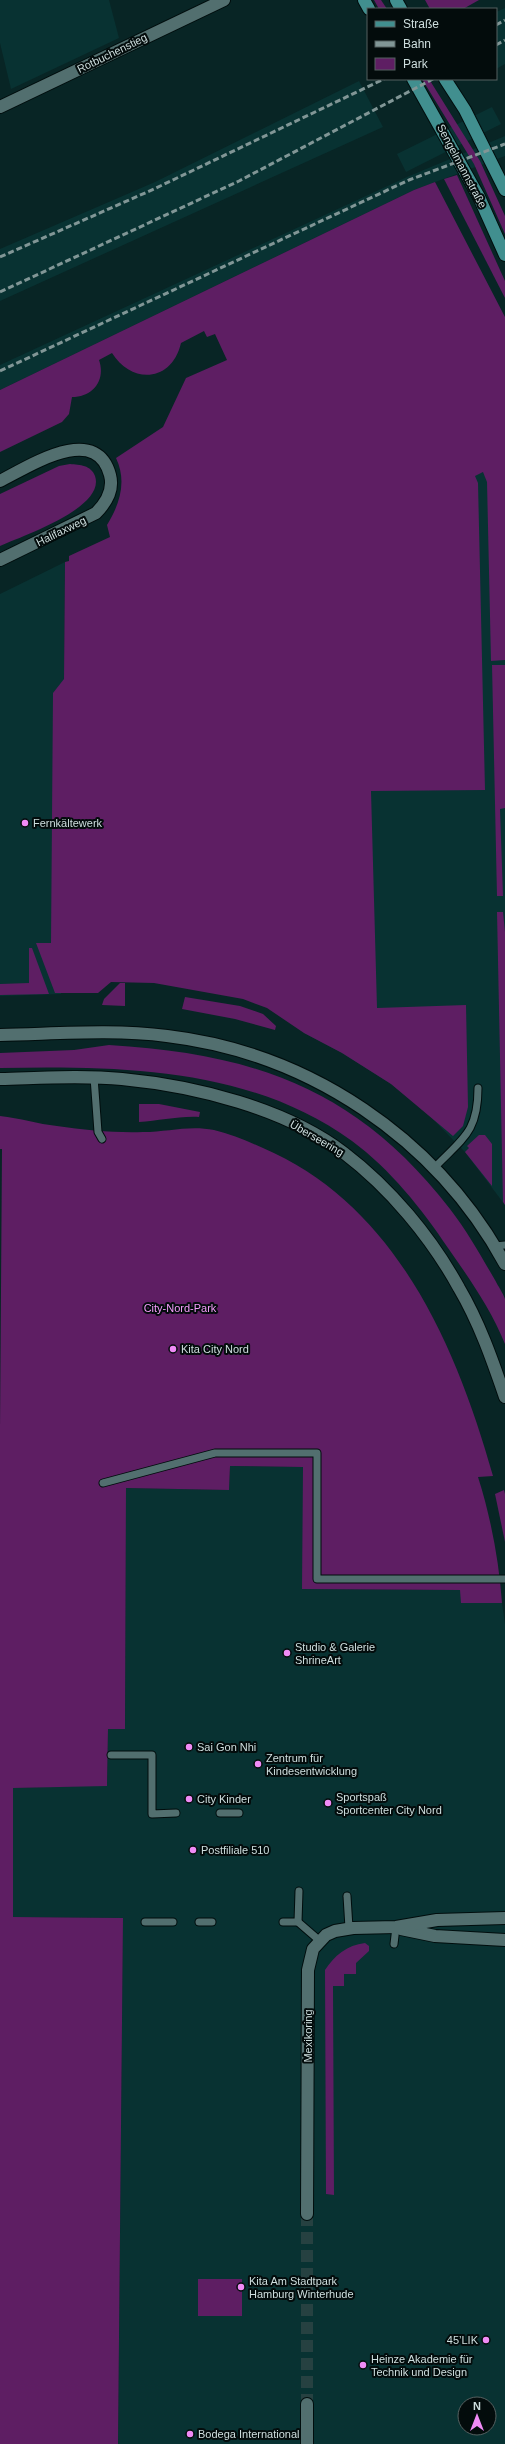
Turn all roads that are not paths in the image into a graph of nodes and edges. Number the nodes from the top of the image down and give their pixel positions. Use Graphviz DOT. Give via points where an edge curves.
graph roads {
  1 [pos="224,0"];
  2 [pos="414,80"];
  3 [pos="447,80"];
  4 [pos="0,107"];
  5 [pos="505,190"];
  6 [pos="505,255"];
  7 [pos="0,481"];
  8 [pos="0,560"];
  9 [pos="0,1035"];
  10 [pos="94,1077"];
  11 [pos="0,1079"];
  12 [pos="478,1088"];
  13 [pos="102,1139"];
  14 [pos="434,1168"];
  15 [pos="500,1245"];
  16 [pos="505,1264"];
  17 [pos="505,1397"];
  18 [pos="103,1483"];
  19 [pos="505,1579"];
  20 [pos="111,1755"];
  21 [pos="176,1813"];
  22 [pos="220,1813"];
  23 [pos="239,1813"];
  24 [pos="299,1891"];
  25 [pos="347,1896"];
  26 [pos="505,1918"];
  27 [pos="145,1922"];
  28 [pos="173,1922"];
  29 [pos="199,1922"];
  30 [pos="212,1922"];
  31 [pos="283,1922"];
  32 [pos="298,1922"];
  33 [pos="396,1927"];
  34 [pos="349,1928"];
  35 [pos="320,1940"];
  36 [pos="505,1940"];
  37 [pos="394,1944"];
  38 [pos="307,2214"];
  39 [pos="307,2404"];
  40 [pos="307,2444"];
  1 -- 4 [label="street, Rotbuchenstieg"];
  2 -- 6 [label="main road, Sengelmannstraße" via="479,197"];
  3 -- 5 [label="main road" via="465,110"];
  7 -- 8 [label="street, Halifaxweg" via="58,453 83,449 102,458 109,472 111,486 104,506 96,513"];
  9 -- 14 [label="street" via="113,1033 166,1036 217,1045 268,1059 349,1098 388,1125"];
  10 -- 11 [label="street, Überseering"];
  10 -- 13 [label="lane" via="98,1132"];
  10 -- 17 [label="street, Überseering" via="122,1078 167,1085 243,1102 298,1125 344,1153 385,1189 424,1234 450,1274 485,1339"];
  12 -- 14 [label="lane" via="478,1109 472,1127"];
  14 -- 15 [label="street"];
  15 -- 16 [label="street"];
  18 -- 19 [label="lane" via="215,1453 317,1452 317,1579"];
  20 -- 21 [label="lane" via="152,1755 152,1814"];
  22 -- 23 [label="lane"];
  24 -- 32 [label="lane"];
  25 -- 34 [label="lane"];
  26 -- 33 [label="street" via="437,1920"];
  27 -- 28 [label="lane"];
  29 -- 30 [label="lane"];
  31 -- 32 [label="lane"];
  32 -- 35 [label="lane"];
  33 -- 34 [label="street"];
  33 -- 36 [label="street" via="435,1936"];
  33 -- 37 [label="lane"];
  34 -- 35 [label="street" via="335,1931"];
  35 -- 38 [label="street, Mexikoring" via="308,1961"];
  39 -- 40 [label="street"];
}
